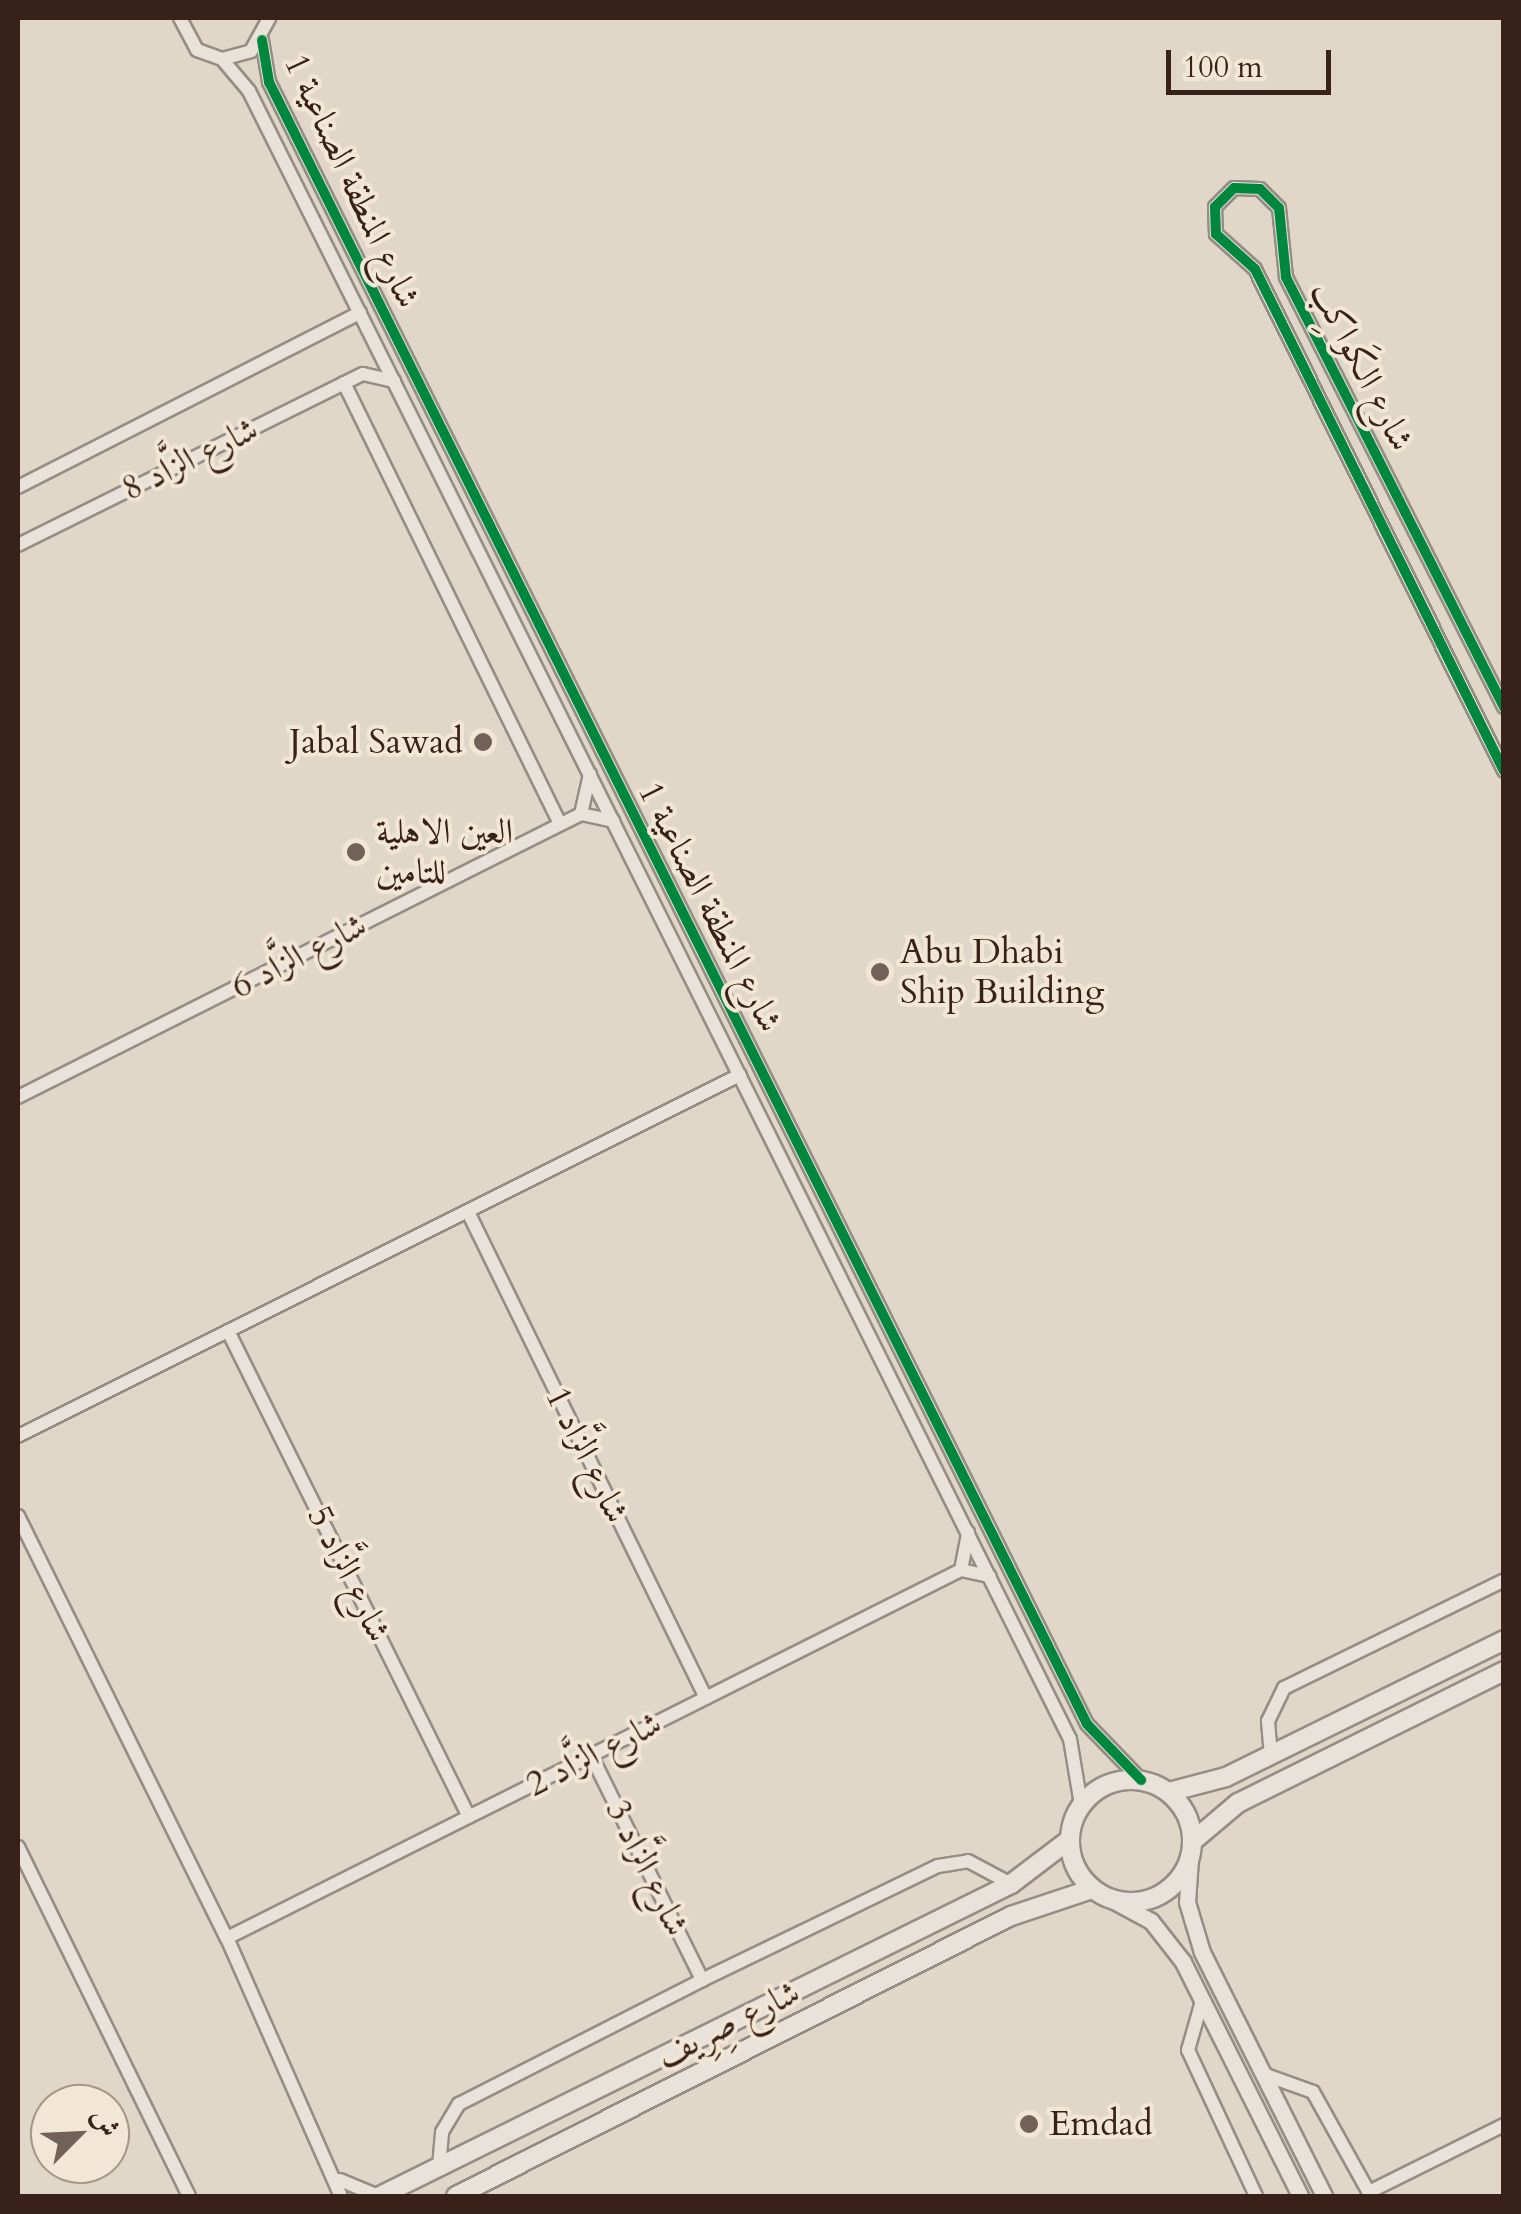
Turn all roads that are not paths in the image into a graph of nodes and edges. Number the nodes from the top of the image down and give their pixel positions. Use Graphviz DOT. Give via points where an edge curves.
graph roads {
  1 [pos="180,18"];
  2 [pos="269,18"];
  3 [pos="262,40"];
  4 [pos="222,59"];
  5 [pos="360,313"];
  6 [pos="374,342"];
  7 [pos="363,374"];
  8 [pos="394,381"];
  9 [pos="344,383"];
  10 [pos="18,487"];
  11 [pos="18,545"];
  12 [pos="1504,707"];
  13 [pos="1504,771"];
  14 [pos="590,774"];
  15 [pos="581,814"];
  16 [pos="614,821"];
  17 [pos="560,824"];
  18 [pos="740,1074"];
  19 [pos="18,1097"];
  20 [pos="468,1212"];
  21 [pos="228,1331"];
  22 [pos="18,1436"];
  23 [pos="18,1516"];
  24 [pos="968,1532"];
  25 [pos="962,1570"];
  26 [pos="990,1576"];
  27 [pos="1504,1580"];
  28 [pos="1504,1640"];
  29 [pos="1504,1672"];
  30 [pos="706,1698"];
  31 [pos="591,1755"];
  32 [pos="1271,1756"];
  33 [pos="1141,1780"];
  34 [pos="1169,1792"];
  35 [pos="1080,1805"];
  36 [pos="469,1816"];
  37 [pos="1069,1840"];
  38 [pos="18,1847"];
  39 [pos="1191,1850"];
  40 [pos="1011,1884"];
  41 [pos="1092,1889"];
  42 [pos="1112,1900"];
  43 [pos="227,1938"];
  44 [pos="702,1980"];
  45 [pos="1202,2001"];
  46 [pos="1263,2074"];
  47 [pos="1504,2125"];
  48 [pos="440,2167"];
  49 [pos="340,2180"];
  50 [pos="1370,2194"];
  51 [pos="189,2196"];
  52 [pos="341,2196"];
  53 [pos="379,2196"];
  54 [pos="456,2196"];
  55 [pos="1256,2196"];
  56 [pos="1300,2196"];
  57 [pos="1324,2196"];
  1 -- 4 [label="street, شارع المنطقة الصناعية 1" via="198,50"];
  2 -- 3 [label="street, شارع المنطقة الصناعية 1"];
  3 -- 4 [label="street, شارع المنطقة الصناعية 1"];
  3 -- 33 [label="street, شارع المنطقة الصناعية 1" via="269,82 1076,1703 1104,1751"];
  4 -- 5 [label="street, شارع المنطقة الصناعية 1" via="249,91"];
  5 -- 6 [label="street, شارع المنطقة الصناعية 1"];
  5 -- 10 [label="street, شارع الزَّاد 8"];
  6 -- 7 [label="street"];
  6 -- 8 [label="street, شارع المنطقة الصناعية 1"];
  7 -- 8 [label="street"];
  7 -- 9 [label="street, شارع الزَّاد 8"];
  8 -- 14 [label="street, شارع المنطقة الصناعية 1"];
  9 -- 11 [label="street, شارع الزَّاد 8"];
  9 -- 17 [label="street"];
  12 -- 13 [label="street, شارع الكَواكِب" via="1286,278 1278,208 1260,189 1234,188 1215,208 1216,234 1255,270"];
  14 -- 15 [label="street"];
  14 -- 16 [label="street, شارع المنطقة الصناعية 1"];
  15 -- 16 [label="street"];
  15 -- 17 [label="street, شارع الزَّاد 6"];
  16 -- 18 [label="street, شارع المنطقة الصناعية 1"];
  17 -- 19 [label="street, شارع الزَّاد 6"];
  18 -- 20 [label="street"];
  18 -- 24 [label="street, شارع المنطقة الصناعية 1"];
  20 -- 21 [label="street"];
  20 -- 30 [label="street, شارع الزَّاد 1"];
  21 -- 22 [label="street"];
  21 -- 36 [label="street, شارع الزَّاد 5"];
  23 -- 43 [label="street"];
  24 -- 25 [label="street"];
  24 -- 26 [label="street, شارع المنطقة الصناعية 1"];
  25 -- 26 [label="street"];
  25 -- 30 [label="street, شارع الزَّاد 2"];
  26 -- 35 [label="street, شارع المنطقة الصناعية 1" via="1070,1739"];
  27 -- 32 [label="street" via="1284,1688 1268,1721"];
  28 -- 32 [label="main road"];
  29 -- 39 [label="main road" via="1238,1803"];
  30 -- 31 [label="street, شارع الزَّاد 2"];
  31 -- 36 [label="street, شارع الزَّاد 2"];
  31 -- 44 [label="street, شارع الزَّاد 3"];
  32 -- 34 [label="main road"];
  33 -- 34 [label="main road"];
  33 -- 35 [label="main road" via="1107,1784"];
  34 -- 39 [label="main road"];
  35 -- 37 [label="main road"];
  36 -- 43 [label="street, شارع الزَّاد 2"];
  37 -- 40 [label="main road, شارع صِرِيف"];
  37 -- 41 [label="main road"];
  38 -- 51 [label="street"];
  39 -- 42 [label="main road" via="1151,1899"];
  39 -- 46 [label="street" via="1191,1924"];
  40 -- 44 [label="street" via="968,1861 938,1866"];
  40 -- 48 [label="main road, شارع صِرِيف"];
  41 -- 42 [label="main road"];
  41 -- 54 [label="main road, شارع صِرِيف" via="1011,1916"];
  42 -- 45 [label="street" via="1166,1936"];
  43 -- 49 [label="street"];
  44 -- 48 [label="street" via="459,2104 442,2132"];
  45 -- 55 [label="street" via="1188,2050"];
  45 -- 56 [label="street"];
  46 -- 50 [label="street" via="1313,2092"];
  46 -- 57 [label="street"];
  47 -- 50 [label="street"];
  48 -- 53 [label="main road, شارع صِرِيف"];
  49 -- 52 [label="street"];
  49 -- 53 [label="street"];
}
